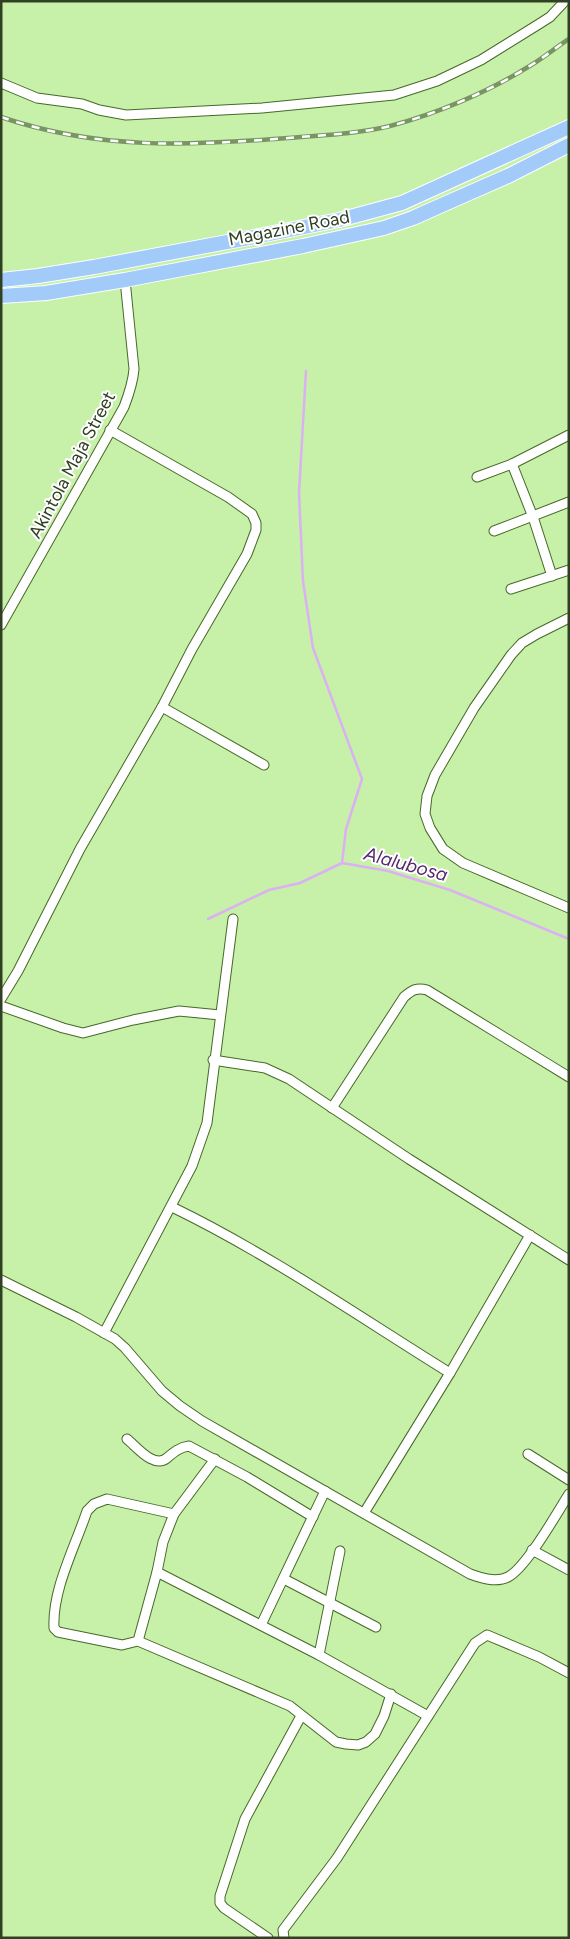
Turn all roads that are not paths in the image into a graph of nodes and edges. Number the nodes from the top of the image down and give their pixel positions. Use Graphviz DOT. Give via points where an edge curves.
graph roads {
  1 [pos="565,1"];
  2 [pos="1,83"];
  3 [pos="569,127"];
  4 [pos="569,144"];
  5 [pos="254,238"];
  6 [pos="255,254"];
  7 [pos="1,280"];
  8 [pos="125,280"];
  9 [pos="1,296"];
  10 [pos="110,430"];
  11 [pos="569,435"];
  12 [pos="512,464"];
  13 [pos="477,477"];
  14 [pos="569,502"];
  15 [pos="533,516"];
  16 [pos="494,531"];
  17 [pos="569,570"];
  18 [pos="552,576"];
  19 [pos="511,589"];
  20 [pos="569,618"];
  21 [pos="1,625"];
  22 [pos="162,707"];
  23 [pos="264,765"];
  24 [pos="569,908"];
  25 [pos="233,919"];
  26 [pos="1,999"];
  27 [pos="1,1006"];
  28 [pos="220,1015"];
  29 [pos="213,1060"];
  30 [pos="569,1077"];
  31 [pos="332,1108"];
  32 [pos="172,1207"];
  33 [pos="530,1235"];
  34 [pos="569,1260"];
  35 [pos="1,1280"];
  36 [pos="104,1333"];
  37 [pos="450,1373"];
  38 [pos="127,1439"];
  39 [pos="528,1454"];
  40 [pos="215,1459"];
  41 [pos="569,1480"];
  42 [pos="326,1492"];
  43 [pos="569,1494"];
  44 [pos="364,1513"];
  45 [pos="174,1514"];
  46 [pos="313,1517"];
  47 [pos="340,1550"];
  48 [pos="532,1550"];
  49 [pos="569,1570"];
  50 [pos="158,1572"];
  51 [pos="284,1579"];
  52 [pos="329,1604"];
  53 [pos="262,1625"];
  54 [pos="376,1627"];
  55 [pos="138,1641"];
  56 [pos="318,1655"];
  57 [pos="569,1673"];
  58 [pos="391,1694"];
  59 [pos="301,1716"];
  60 [pos="428,1716"];
  61 [pos="268,1938"];
  62 [pos="284,1938"];
  1 -- 2 [label="street" via="545,21 481,60 437,81 394,95 254,108 126,115 82,104 37,98"];
  3 -- 5 [label="main road, Magazine Road" via="388,208"];
  4 -- 6 [label="main road, Magazine Road" via="508,176 399,224"];
  5 -- 6 [label="main road"];
  5 -- 7 [label="main road, Magazine Road"];
  6 -- 8 [label="main road, Magazine Road"];
  8 -- 9 [label="main road, Magazine Road"];
  8 -- 10 [label="street, Akintola Maja Street" via="134,357 133,381 124,407"];
  10 -- 21 [label="street, Akintola Maja Street"];
  10 -- 22 [label="street" via="228,497 252,514 256,523 247,554"];
  11 -- 12 [label="street"];
  12 -- 13 [label="street"];
  12 -- 15 [label="street"];
  14 -- 15 [label="street"];
  15 -- 16 [label="street"];
  15 -- 18 [label="street"];
  17 -- 18 [label="street"];
  18 -- 19 [label="street"];
  20 -- 24 [label="street" via="522,643 510,655 435,775 427,796 425,814 443,849 462,863"];
  22 -- 23 [label="street"];
  22 -- 26 [label="street" via="80,849"];
  25 -- 28 [label="street"];
  27 -- 28 [label="street" via="83,1033 179,1011"];
  28 -- 29 [label="street"];
  29 -- 31 [label="street" via="265,1068 289,1079"];
  29 -- 32 [label="street" via="204,1131 192,1166"];
  30 -- 31 [label="street" via="421,988 404,997"];
  31 -- 33 [label="street"];
  32 -- 36 [label="street"];
  32 -- 37 [label="street" via="254,1251"];
  33 -- 34 [label="street"];
  33 -- 37 [label="street"];
  35 -- 36 [label="street"];
  36 -- 42 [label="street" via="125,1348 162,1391 180,1406"];
  37 -- 44 [label="street"];
  38 -- 40 [label="street" via="158,1462 189,1446"];
  39 -- 41 [label="street"];
  40 -- 45 [label="street"];
  40 -- 46 [label="street"];
  42 -- 44 [label="street"];
  42 -- 46 [label="street"];
  43 -- 48 [label="street"];
  44 -- 48 [label="street" via="461,1570 487,1579 507,1577 515,1572"];
  45 -- 50 [label="street"];
  45 -- 55 [label="street" via="107,1499 94,1504 87,1511 57,1593 54,1628 58,1632 122,1646"];
  46 -- 51 [label="street"];
  47 -- 52 [label="street"];
  48 -- 49 [label="street"];
  50 -- 53 [label="street"];
  50 -- 55 [label="street"];
  51 -- 52 [label="street"];
  51 -- 53 [label="street"];
  52 -- 54 [label="street"];
  52 -- 56 [label="street"];
  53 -- 56 [label="street"];
  55 -- 59 [label="street" via="290,1706"];
  56 -- 58 [label="street"];
  57 -- 60 [label="street" via="487,1635 475,1643"];
  58 -- 59 [label="street" via="375,1734 358,1745 336,1742"];
  58 -- 60 [label="street"];
  59 -- 61 [label="street" via="245,1819 220,1896 224,1908"];
  60 -- 62 [label="street" via="337,1858 283,1930"];
}
